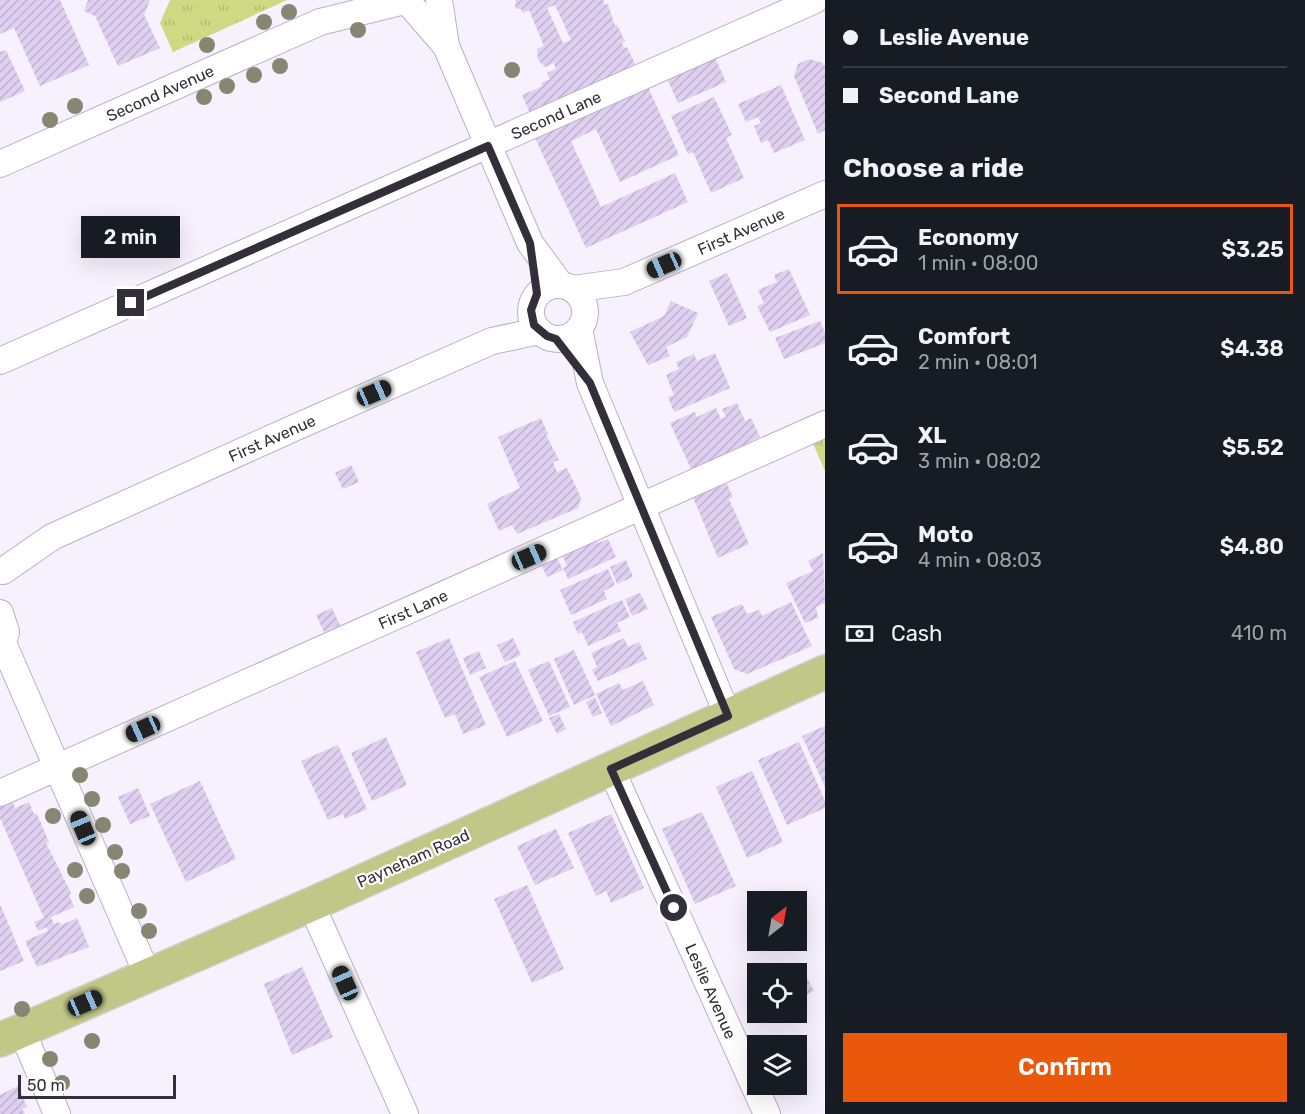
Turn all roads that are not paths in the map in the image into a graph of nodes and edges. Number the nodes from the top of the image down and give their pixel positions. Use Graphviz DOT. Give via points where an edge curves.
graph roads {
  1 [pos="345,0"];
  2 [pos="439,0"];
  3 [pos="815,0"];
  4 [pos="410,1"];
  5 [pos="320,22"];
  6 [pos="446,46"];
  7 [pos="488,146"];
  8 [pos="0,164"];
  9 [pos="825,194"];
  10 [pos="624,282"];
  11 [pos="549,308"];
  12 [pos="582,322"];
  13 [pos="0,361"];
  14 [pos="590,383"];
  15 [pos="825,424"];
  16 [pos="642,507"];
  17 [pos="1,566"];
  18 [pos="0,613"];
  19 [pos="2,642"];
  20 [pos="825,672"];
  21 [pos="728,716"];
  22 [pos="57,768"];
  23 [pos="611,769"];
  24 [pos="0,793"];
  25 [pos="311,904"];
  26 [pos="148,976"];
  27 [pos="11,1036"];
  28 [pos="57,1114"];
  29 [pos="405,1114"];
  30 [pos="767,1114"];
  1 -- 5 [label="street, Second Avenue"];
  2 -- 6 [label="street"];
  3 -- 7 [label="street, Second Lane"];
  4 -- 5 [label="street, Second Avenue"];
  4 -- 6 [label="street"];
  5 -- 8 [label="street, Second Avenue"];
  6 -- 7 [label="street"];
  7 -- 11 [label="street" via="530,243"];
  7 -- 13 [label="street, Second Lane"];
  9 -- 10 [label="street, First Avenue"];
  10 -- 11 [label="street, First Avenue"];
  10 -- 12 [label="street, First Avenue"];
  11 -- 12 [label="street" via="585,305"];
  11 -- 12 [label="street, First Avenue" via="565,338"];
  11 -- 14 [label="street"];
  11 -- 17 [label="street, First Avenue" via="492,341 52,537"];
  12 -- 14 [label="street"];
  14 -- 16 [label="street"];
  15 -- 16 [label="street, First Lane"];
  16 -- 21 [label="street"];
  16 -- 22 [label="street, First Lane"];
  18 -- 19 [label="street" via="6,632"];
  19 -- 22 [label="street"];
  20 -- 21 [label="main road, Payneham Road"];
  21 -- 23 [label="main road, Payneham Road"];
  22 -- 24 [label="street, First Lane"];
  22 -- 26 [label="street"];
  23 -- 25 [label="main road, Payneham Road"];
  23 -- 30 [label="street, Leslie Avenue"];
  25 -- 26 [label="main road, Payneham Road"];
  25 -- 29 [label="street"];
  26 -- 27 [label="main road, Payneham Road"];
  27 -- 28 [label="street"];
}
